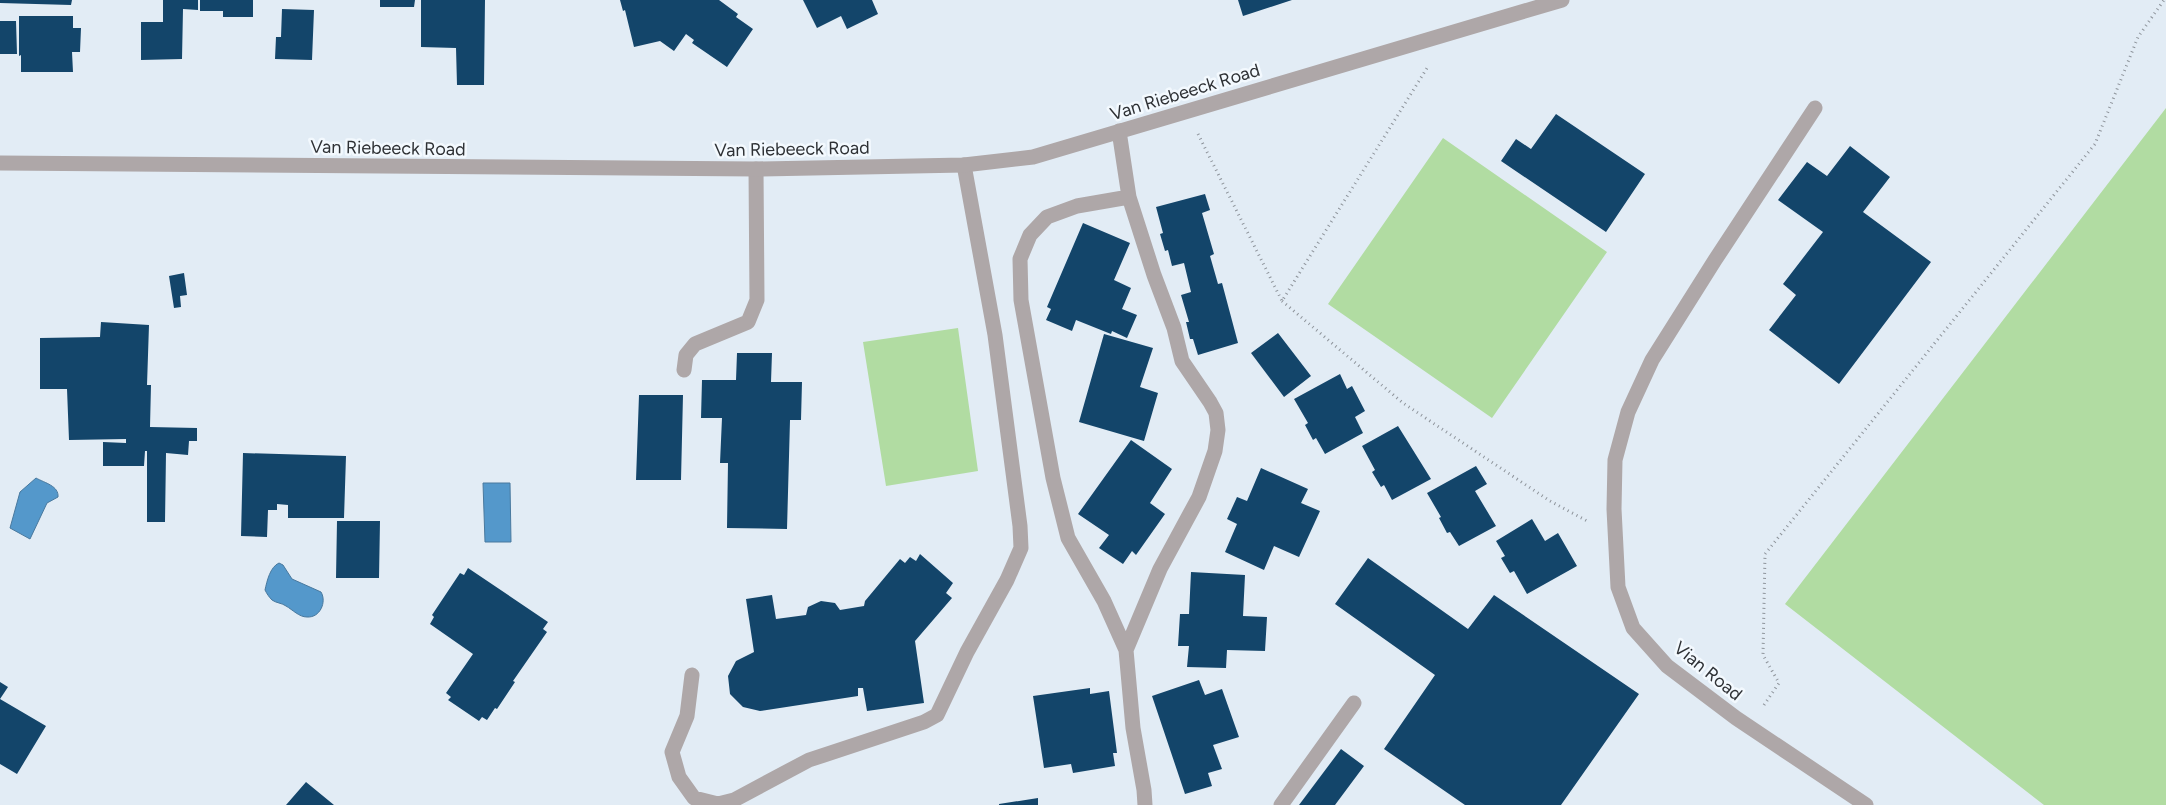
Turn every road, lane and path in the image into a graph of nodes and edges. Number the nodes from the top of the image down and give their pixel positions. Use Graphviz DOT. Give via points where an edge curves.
graph roads {
  1 [pos="1562,0"];
  2 [pos="2164,0"];
  3 [pos="1448,34"];
  4 [pos="1816,108"];
  5 [pos="1186,111"];
  6 [pos="1119,131"];
  7 [pos="0,163"];
  8 [pos="964,165"];
  9 [pos="756,169"];
  10 [pos="1129,197"];
  11 [pos="1282,301"];
  12 [pos="684,370"];
  13 [pos="1616,537"];
  14 [pos="1126,650"];
  15 [pos="692,675"];
  16 [pos="1354,703"];
  17 [pos="1748,726"];
  18 [pos="1145,805"];
  19 [pos="1281,805"];
  20 [pos="1866,805"];
  1 -- 3 [label="street, Van Riebeeck Road"];
  2 -- 17 [label="path" via="2138,37 2095,144 1764,554 1763,655 1779,683"];
  3 -- 5 [label="street, Van Riebeeck Road"];
  3 -- 11 [label="path"];
  4 -- 13 [label="street, Vian Road" via="1652,360 1628,412 1615,460"];
  5 -- 6 [label="street, Van Riebeeck Road"];
  5 -- 11 [label="path"];
  6 -- 8 [label="street, Van Riebeeck Road" via="1033,157"];
  6 -- 10 [label="street"];
  7 -- 9 [label="street, Van Riebeeck Road"];
  8 -- 9 [label="street, Van Riebeeck Road"];
  8 -- 15 [label="street" via="996,335 1021,548 1008,580 967,652 937,715 809,760 734,800 718,804 694,798 679,777 672,752 686,716"];
  9 -- 12 [label="street" via="757,300 748,322 695,344 686,355"];
  10 -- 14 [label="street" via="1182,360 1216,413 1218,430 1215,450 1199,497 1160,569"];
  10 -- 14 [label="street" via="1077,206 1047,217 1030,235 1020,259 1021,300 1053,478 1068,538 1104,601"];
  11 -- 13 [label="path" via="1403,403 1550,501"];
  13 -- 17 [label="street, Vian Road" via="1618,586 1633,628 1667,666"];
  14 -- 18 [label="street" via="1133,728"];
  16 -- 19 [label="street"];
  17 -- 20 [label="street, Vian Road"];
}
